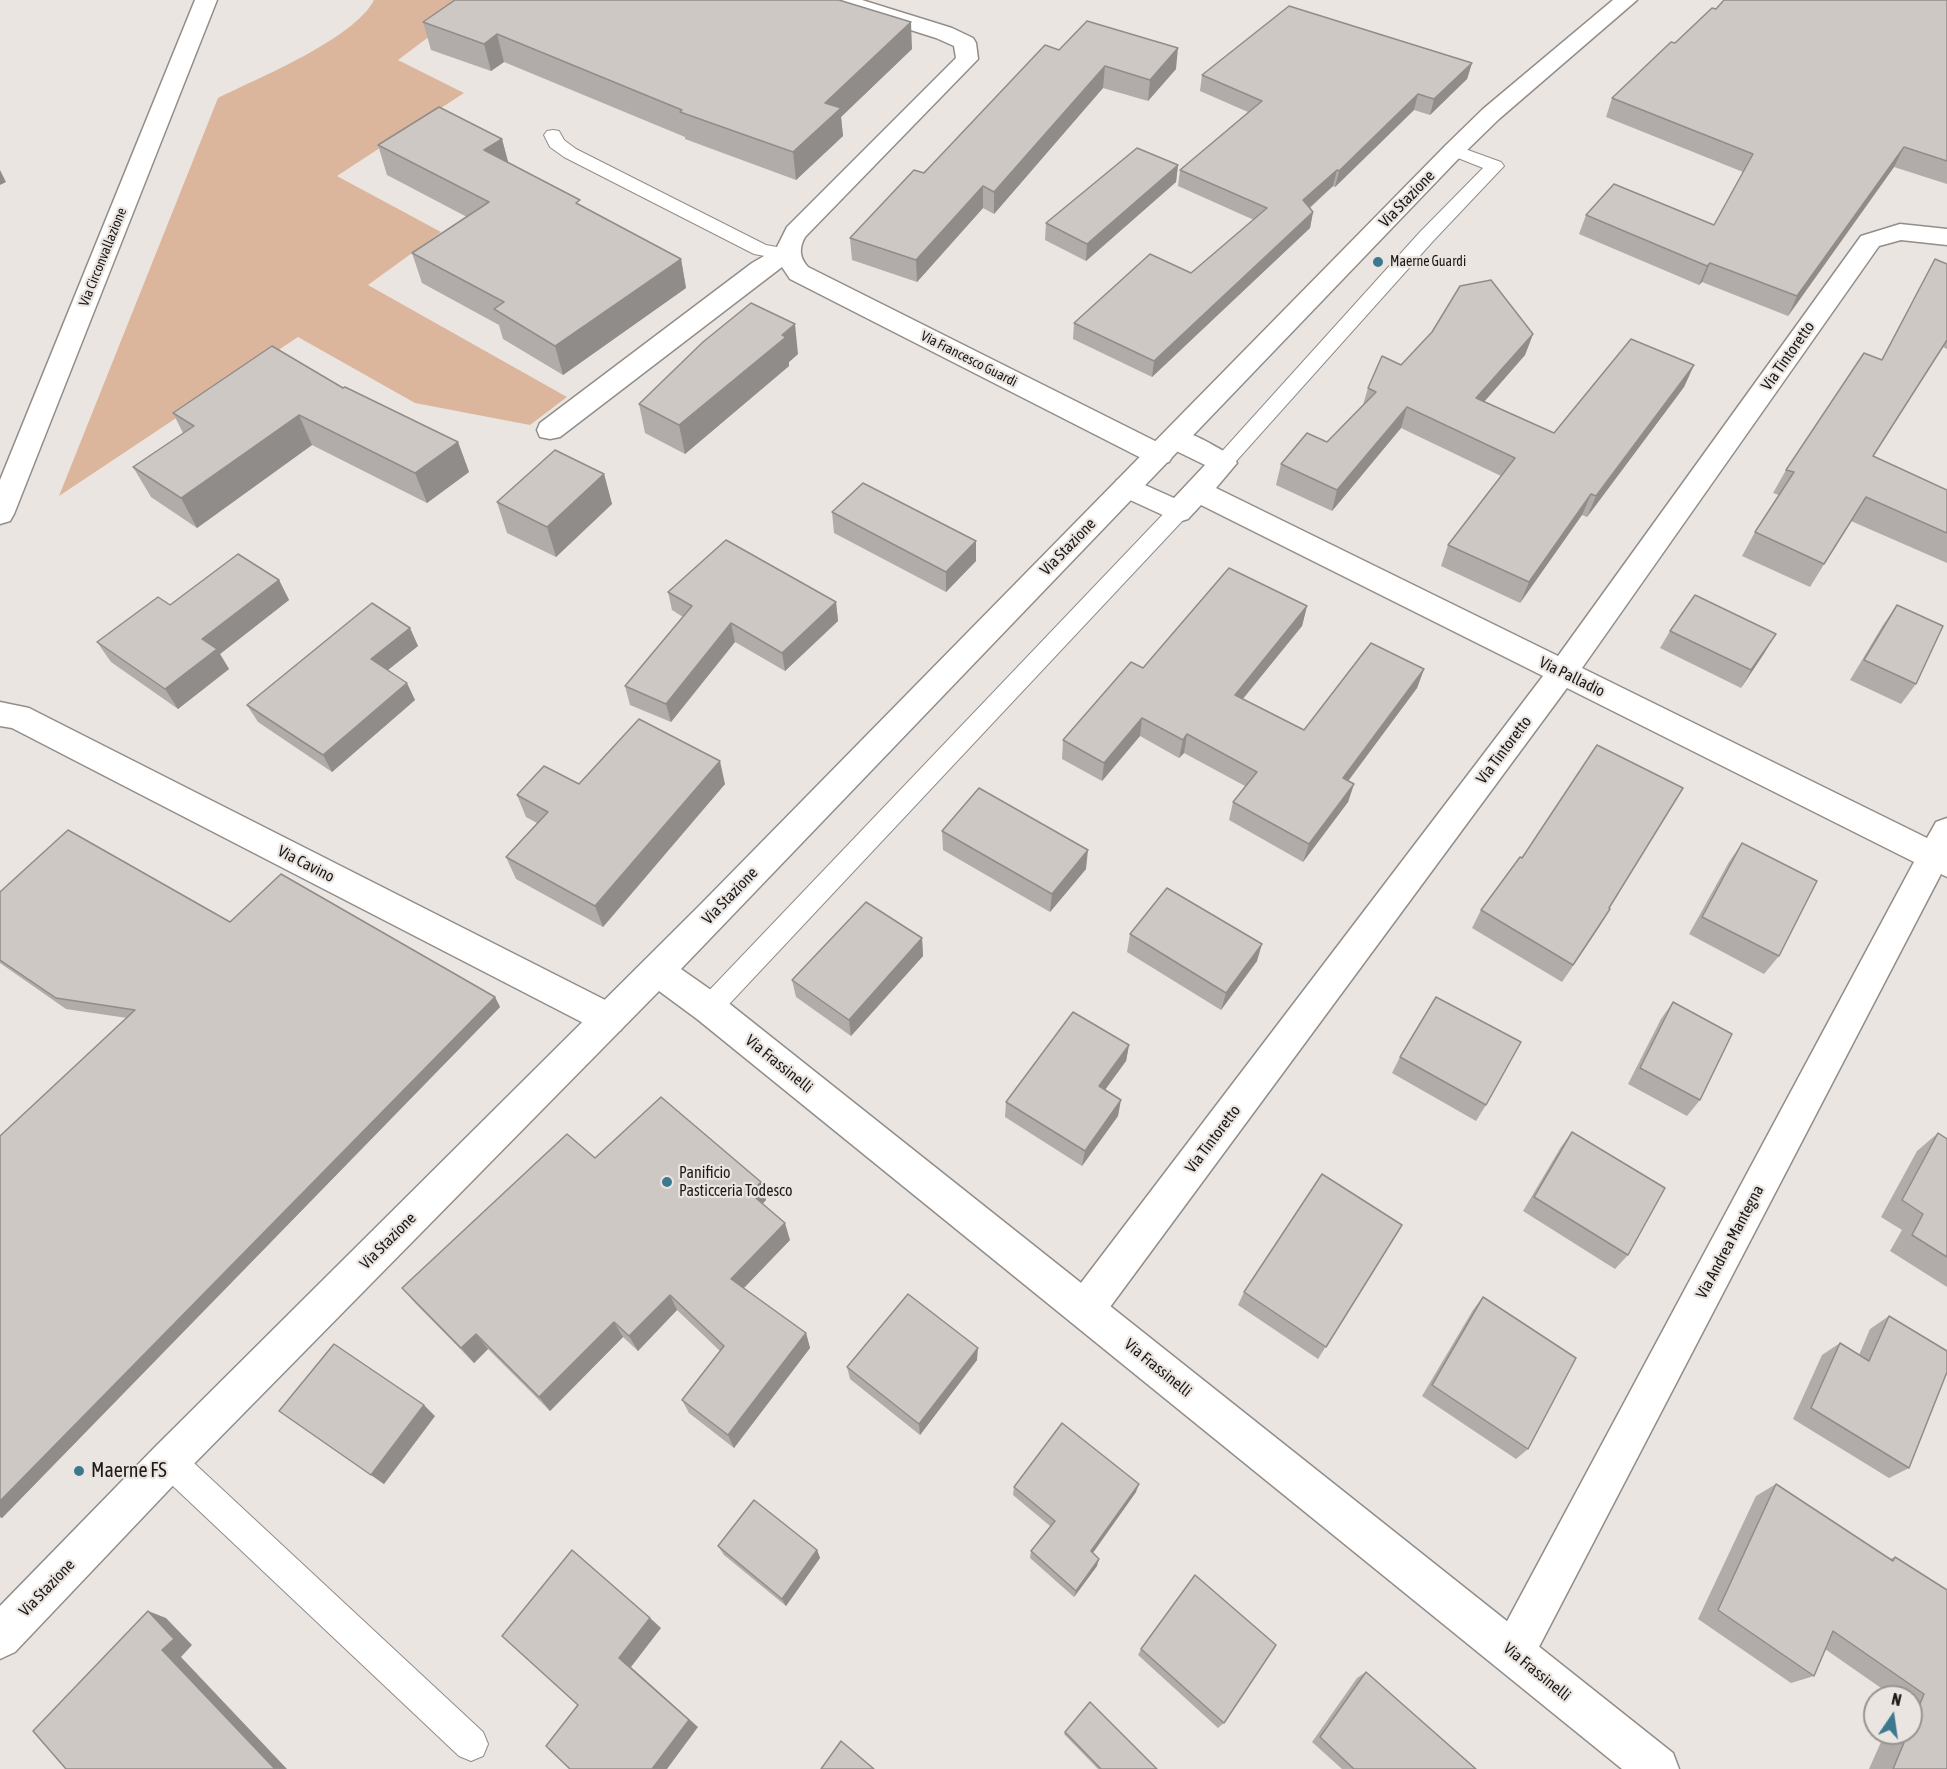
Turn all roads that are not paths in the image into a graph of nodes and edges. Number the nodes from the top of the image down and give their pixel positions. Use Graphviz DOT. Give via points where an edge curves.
graph roads {
  1 [pos="206,0"];
  2 [pos="840,0"];
  3 [pos="1626,0"];
  4 [pos="553,135"];
  5 [pos="1454,150"];
  6 [pos="1944,230"];
  7 [pos="786,255"];
  8 [pos="550,430"];
  9 [pos="1167,447"];
  10 [pos="1223,462"];
  11 [pos="1127,487"];
  12 [pos="1197,491"];
  13 [pos="1178,512"];
  14 [pos="0,514"];
  15 [pos="1562,672"];
  16 [pos="0,714"];
  17 [pos="1943,850"];
  18 [pos="656,970"];
  19 [pos="709,1008"];
  20 [pos="609,1019"];
  21 [pos="1085,1309"];
  22 [pos="169,1461"];
  23 [pos="0,1637"];
  24 [pos="1514,1653"];
  25 [pos="471,1744"];
  26 [pos="1657,1769"];
  1 -- 14 [label="street, Via Circonvallazione"];
  2 -- 7 [label="street" via="944,33 965,43 967,59 804,224 790,240"];
  3 -- 5 [label="street, Via Stazione"];
  4 -- 7 [label="lane" via="556,143 580,158 761,250"];
  5 -- 9 [label="street, Via Stazione"];
  5 -- 10 [label="lane" via="1495,166"];
  6 -- 15 [label="street, Via Tintoretto" via="1900,232 1869,241"];
  7 -- 8 [label="street" via="761,269"];
  7 -- 9 [label="street, Via Francesco Guardi" via="799,273"];
  9 -- 10 [label="street, Via Francesco Guardi"];
  9 -- 11 [label="street, Via Stazione"];
  10 -- 12 [label="street"];
  11 -- 13 [label="street"];
  11 -- 18 [label="street, Via Stazione"];
  12 -- 13 [label="street"];
  12 -- 15 [label="street, Via Palladio"];
  13 -- 19 [label="lane"];
  15 -- 17 [label="street, Via Palladio"];
  15 -- 21 [label="street, Via Tintoretto"];
  16 -- 20 [label="street, Via Cavino" via="18,717"];
  17 -- 24 [label="street, Via Andrea Mantegna"];
  18 -- 19 [label="street, Via Frassinelli"];
  18 -- 20 [label="street, Via Stazione"];
  19 -- 21 [label="street, Via Frassinelli"];
  20 -- 22 [label="street, Via Stazione"];
  21 -- 24 [label="street, Via Frassinelli"];
  22 -- 23 [label="street, Via Stazione"];
  22 -- 25 [label="lane"];
  24 -- 26 [label="street, Via Frassinelli"];
}
